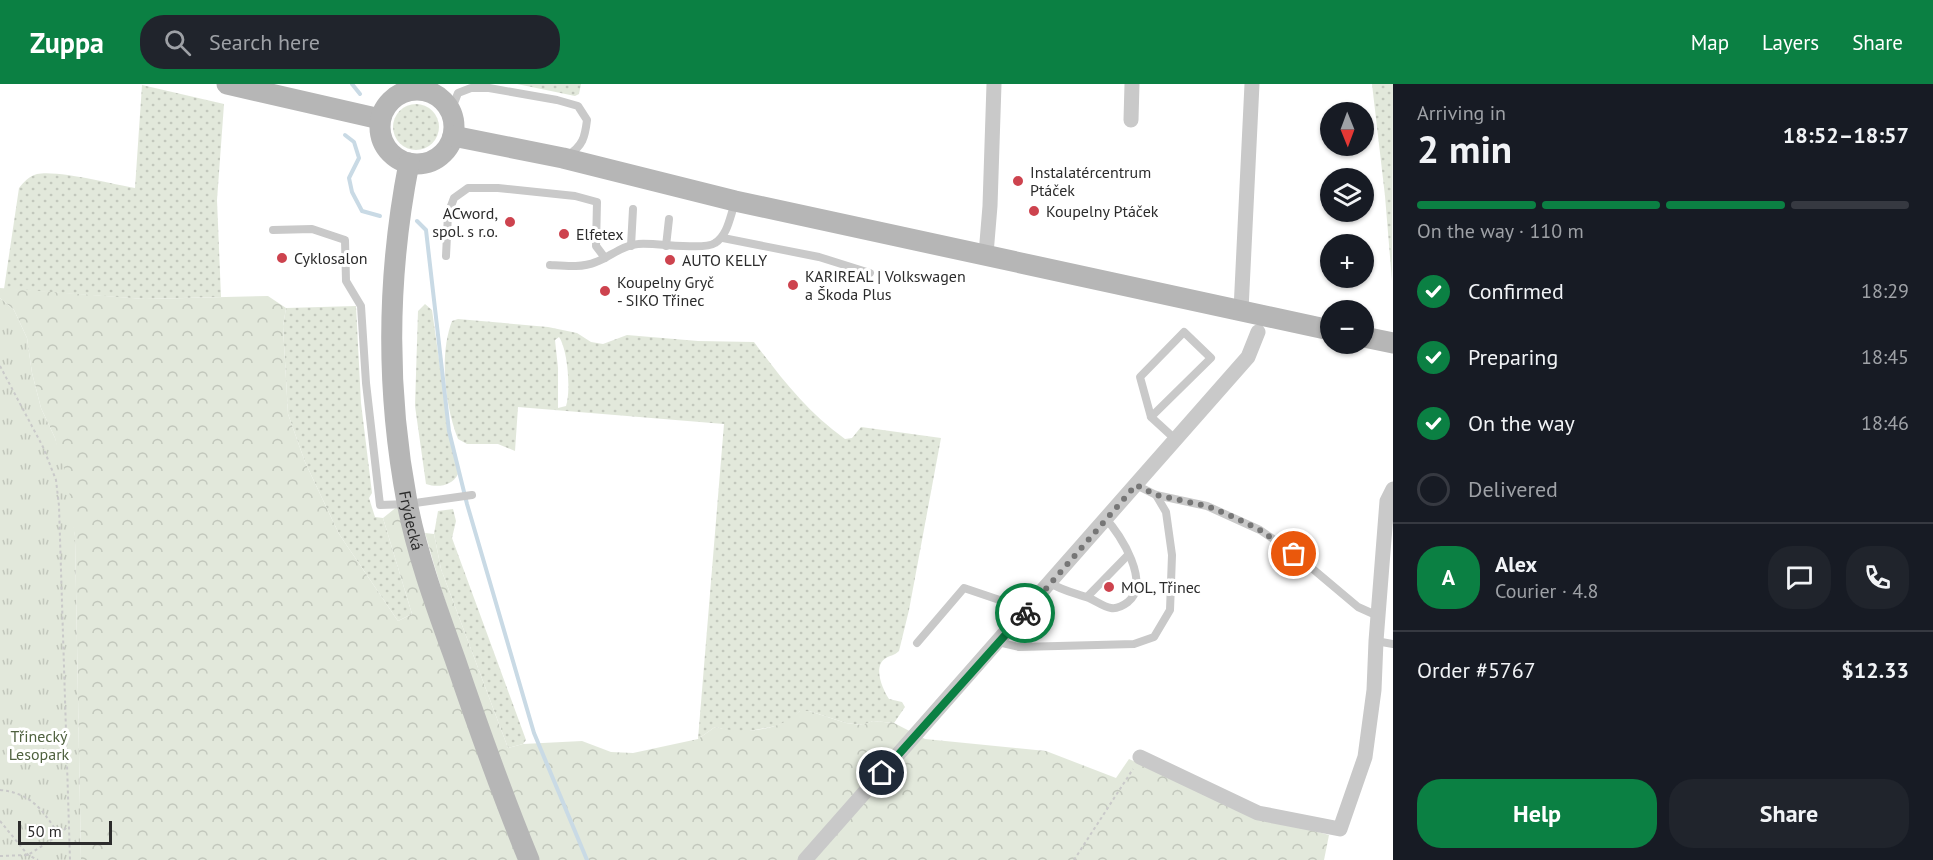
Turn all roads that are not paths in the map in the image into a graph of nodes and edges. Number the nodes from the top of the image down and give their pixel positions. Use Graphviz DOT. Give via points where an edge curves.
graph roads {
  1 [pos="227,84"];
  2 [pos="994,84"];
  3 [pos="1132,84"];
  4 [pos="1252,84"];
  5 [pos="426,87"];
  6 [pos="265,89"];
  7 [pos="451,111"];
  8 [pos="380,118"];
  9 [pos="1131,120"];
  10 [pos="453,136"];
  11 [pos="563,158"];
  12 [pos="409,163"];
  13 [pos="735,201"];
  14 [pos="633,208"];
  15 [pos="669,219"];
  16 [pos="273,230"];
  17 [pos="723,238"];
  18 [pos="631,246"];
  19 [pos="666,246"];
  20 [pos="986,254"];
  21 [pos="446,256"];
  22 [pos="605,258"];
  23 [pos="550,265"];
  24 [pos="870,273"];
  25 [pos="1241,310"];
  26 [pos="1320,328"];
  27 [pos="1258,332"];
  28 [pos="1374,339"];
  29 [pos="1393,344"];
  30 [pos="1152,417"];
  31 [pos="1175,439"];
  32 [pos="1136,485"];
  33 [pos="1393,489"];
  34 [pos="472,495"];
  35 [pos="1156,495"];
  36 [pos="408,504"];
  37 [pos="1106,519"];
  38 [pos="1128,555"];
  39 [pos="1050,583"];
  40 [pos="1088,597"];
  41 [pos="1028,609"];
  42 [pos="1378,616"];
  43 [pos="1376,641"];
  44 [pos="997,642"];
  45 [pos="917,643"];
  46 [pos="1393,644"];
  47 [pos="1140,758"];
  48 [pos="529,860"];
  49 [pos="805,860"];
  1 -- 6 [label="main road"];
  2 -- 20 [label="street"];
  3 -- 9 [label="street"];
  4 -- 25 [label="street"];
  5 -- 7 [label="main road"];
  5 -- 8 [label="main road" via="402,92 384,108"];
  6 -- 8 [label="main road"];
  7 -- 10 [label="main road"];
  7 -- 11 [label="lane" via="458,93 471,88 578,106 587,120 585,139"];
  8 -- 12 [label="main road" via="382,142 389,152"];
  10 -- 11 [label="main road"];
  10 -- 12 [label="main road" via="441,155 420,164"];
  11 -- 13 [label="main road"];
  12 -- 36 [label="main road, Frýdecká" via="396,241 391,330 396,426"];
  13 -- 17 [label="lane"];
  13 -- 20 [label="main road"];
  14 -- 18 [label="lane"];
  15 -- 19 [label="lane"];
  16 -- 36 [label="lane" via="312,229 345,240 346,281 361,306 380,506"];
  17 -- 19 [label="lane" via="712,245"];
  17 -- 24 [label="lane" via="819,257"];
  18 -- 19 [label="lane"];
  18 -- 22 [label="lane"];
  20 -- 25 [label="main road"];
  21 -- 22 [label="lane" via="448,214 454,198 468,188 498,188 597,202 596,246"];
  22 -- 23 [label="lane" via="572,267"];
  25 -- 26 [label="main road"];
  27 -- 31 [label="street" via="1248,357"];
  28 -- 29 [label="main road"];
  30 -- 30 [label="lane" via="1211,358 1184,332 1140,377"];
  30 -- 31 [label="lane"];
  31 -- 32 [label="street"];
  32 -- 35 [label="lane"];
  32 -- 37 [label="street"];
  33 -- 42 [label="street" via="1387,501"];
  34 -- 36 [label="lane"];
  35 -- 42 [label="lane" via="1207,506 1260,530 1358,607"];
  35 -- 44 [label="lane" via="1166,512 1172,555 1170,610 1154,637 1134,644 1074,646 1018,647"];
  36 -- 48 [label="main road, Frýdecká" via="434,600"];
  37 -- 38 [label="lane" via="1119,532"];
  37 -- 39 [label="street"];
  38 -- 40 [label="lane"];
  38 -- 40 [label="lane" via="1137,578 1132,598 1123,606 1111,608"];
  39 -- 40 [label="lane" via="1063,591"];
  39 -- 41 [label="street"];
  41 -- 44 [label="street"];
  41 -- 45 [label="lane" via="964,588"];
  42 -- 43 [label="street"];
  43 -- 46 [label="lane"];
  43 -- 47 [label="street" via="1365,757 1340,829 1258,813"];
  44 -- 49 [label="street"];
}
